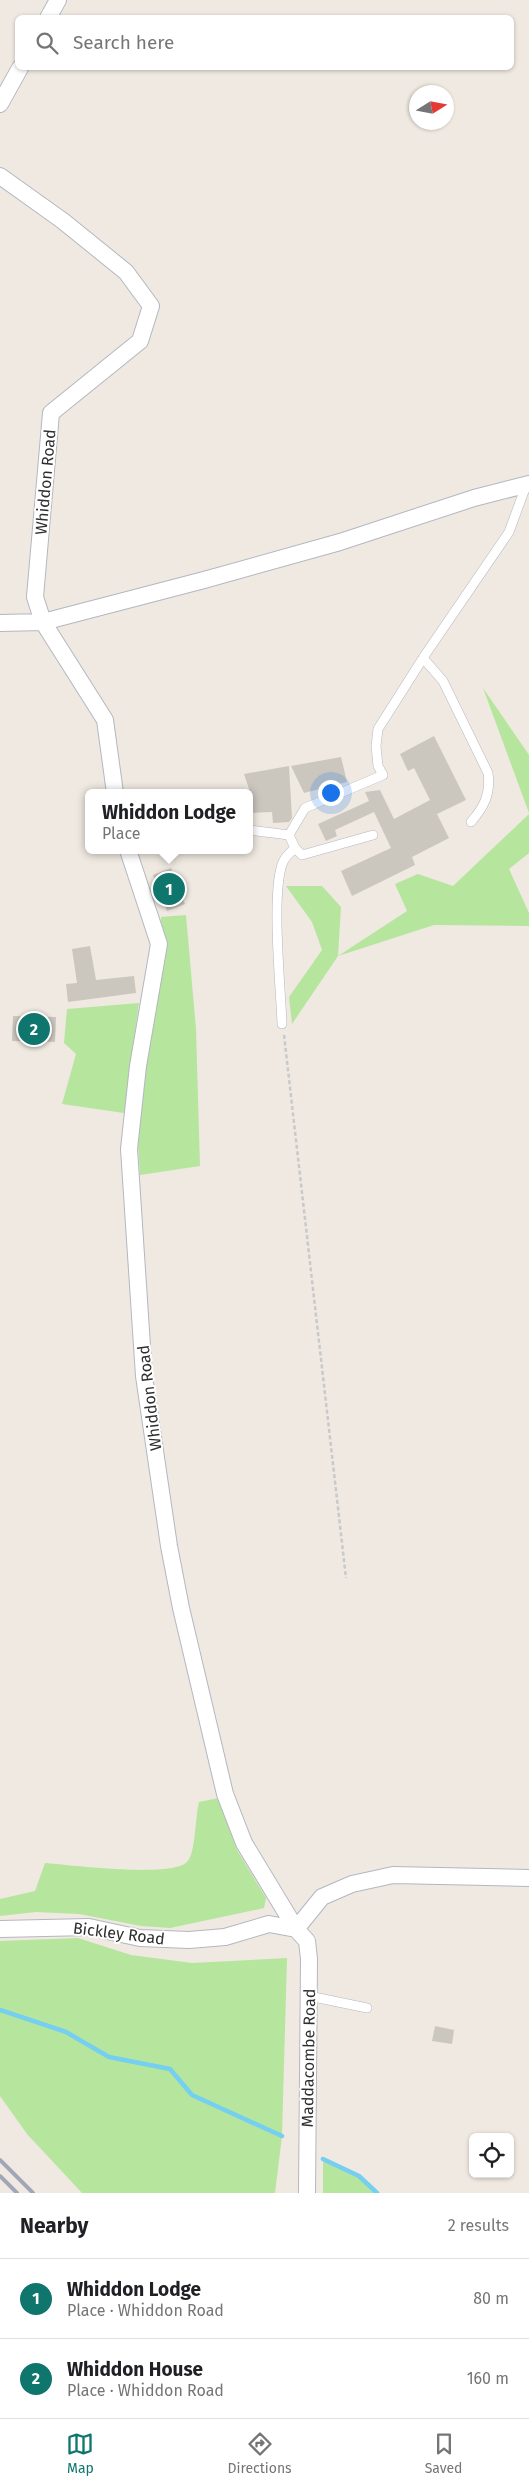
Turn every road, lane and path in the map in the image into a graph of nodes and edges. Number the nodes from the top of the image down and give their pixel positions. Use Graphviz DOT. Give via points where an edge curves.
graph roads {
  1 [pos="58,0"];
  2 [pos="50,15"];
  3 [pos="19,70"];
  4 [pos="0,104"];
  5 [pos="0,176"];
  6 [pos="528,483"];
  7 [pos="43,622"];
  8 [pos="0,623"];
  9 [pos="422,658"];
  10 [pos="114,789"];
  11 [pos="471,822"];
  12 [pos="253,830"];
  13 [pos="289,835"];
  14 [pos="373,835"];
  15 [pos="294,848"];
  16 [pos="129,854"];
  17 [pos="282,1024"];
  18 [pos="346,1578"];
  19 [pos="529,1878"];
  20 [pos="296,1928"];
  21 [pos="0,1929"];
  22 [pos="309,1996"];
  23 [pos="367,2008"];
  24 [pos="307,2193"];
  1 -- 2 [label="street"];
  3 -- 4 [label="street"];
  5 -- 7 [label="street, Whiddon Road" via="126,272 151,306 140,341 51,413 35,596"];
  6 -- 7 [label="street" via="340,542"];
  6 -- 9 [label="lane" via="509,532"];
  7 -- 8 [label="street"];
  7 -- 10 [label="street, Whiddon Road" via="105,720"];
  9 -- 11 [label="lane" via="443,681 488,773 490,788 483,808"];
  9 -- 13 [label="lane" via="378,729 376,746 382,775 305,808"];
  12 -- 13 [label="lane"];
  13 -- 15 [label="lane"];
  14 -- 15 [label="lane" via="302,855"];
  15 -- 17 [label="lane" via="284,860 280,874 277,919"];
  16 -- 20 [label="street, Whiddon Road" via="159,944 138,1066 129,1149 144,1376 169,1546 225,1794 244,1843"];
  17 -- 18 [label="path"];
  19 -- 20 [label="street" via="393,1875 352,1884 322,1897"];
  20 -- 21 [label="street, Bickley Road" via="269,1924 224,1937 189,1940 140,1938 90,1927"];
  20 -- 22 [label="street, Maddacombe Road" via="307,1940"];
  22 -- 23 [label="lane"];
  22 -- 24 [label="street, Maddacombe Road"];
}
